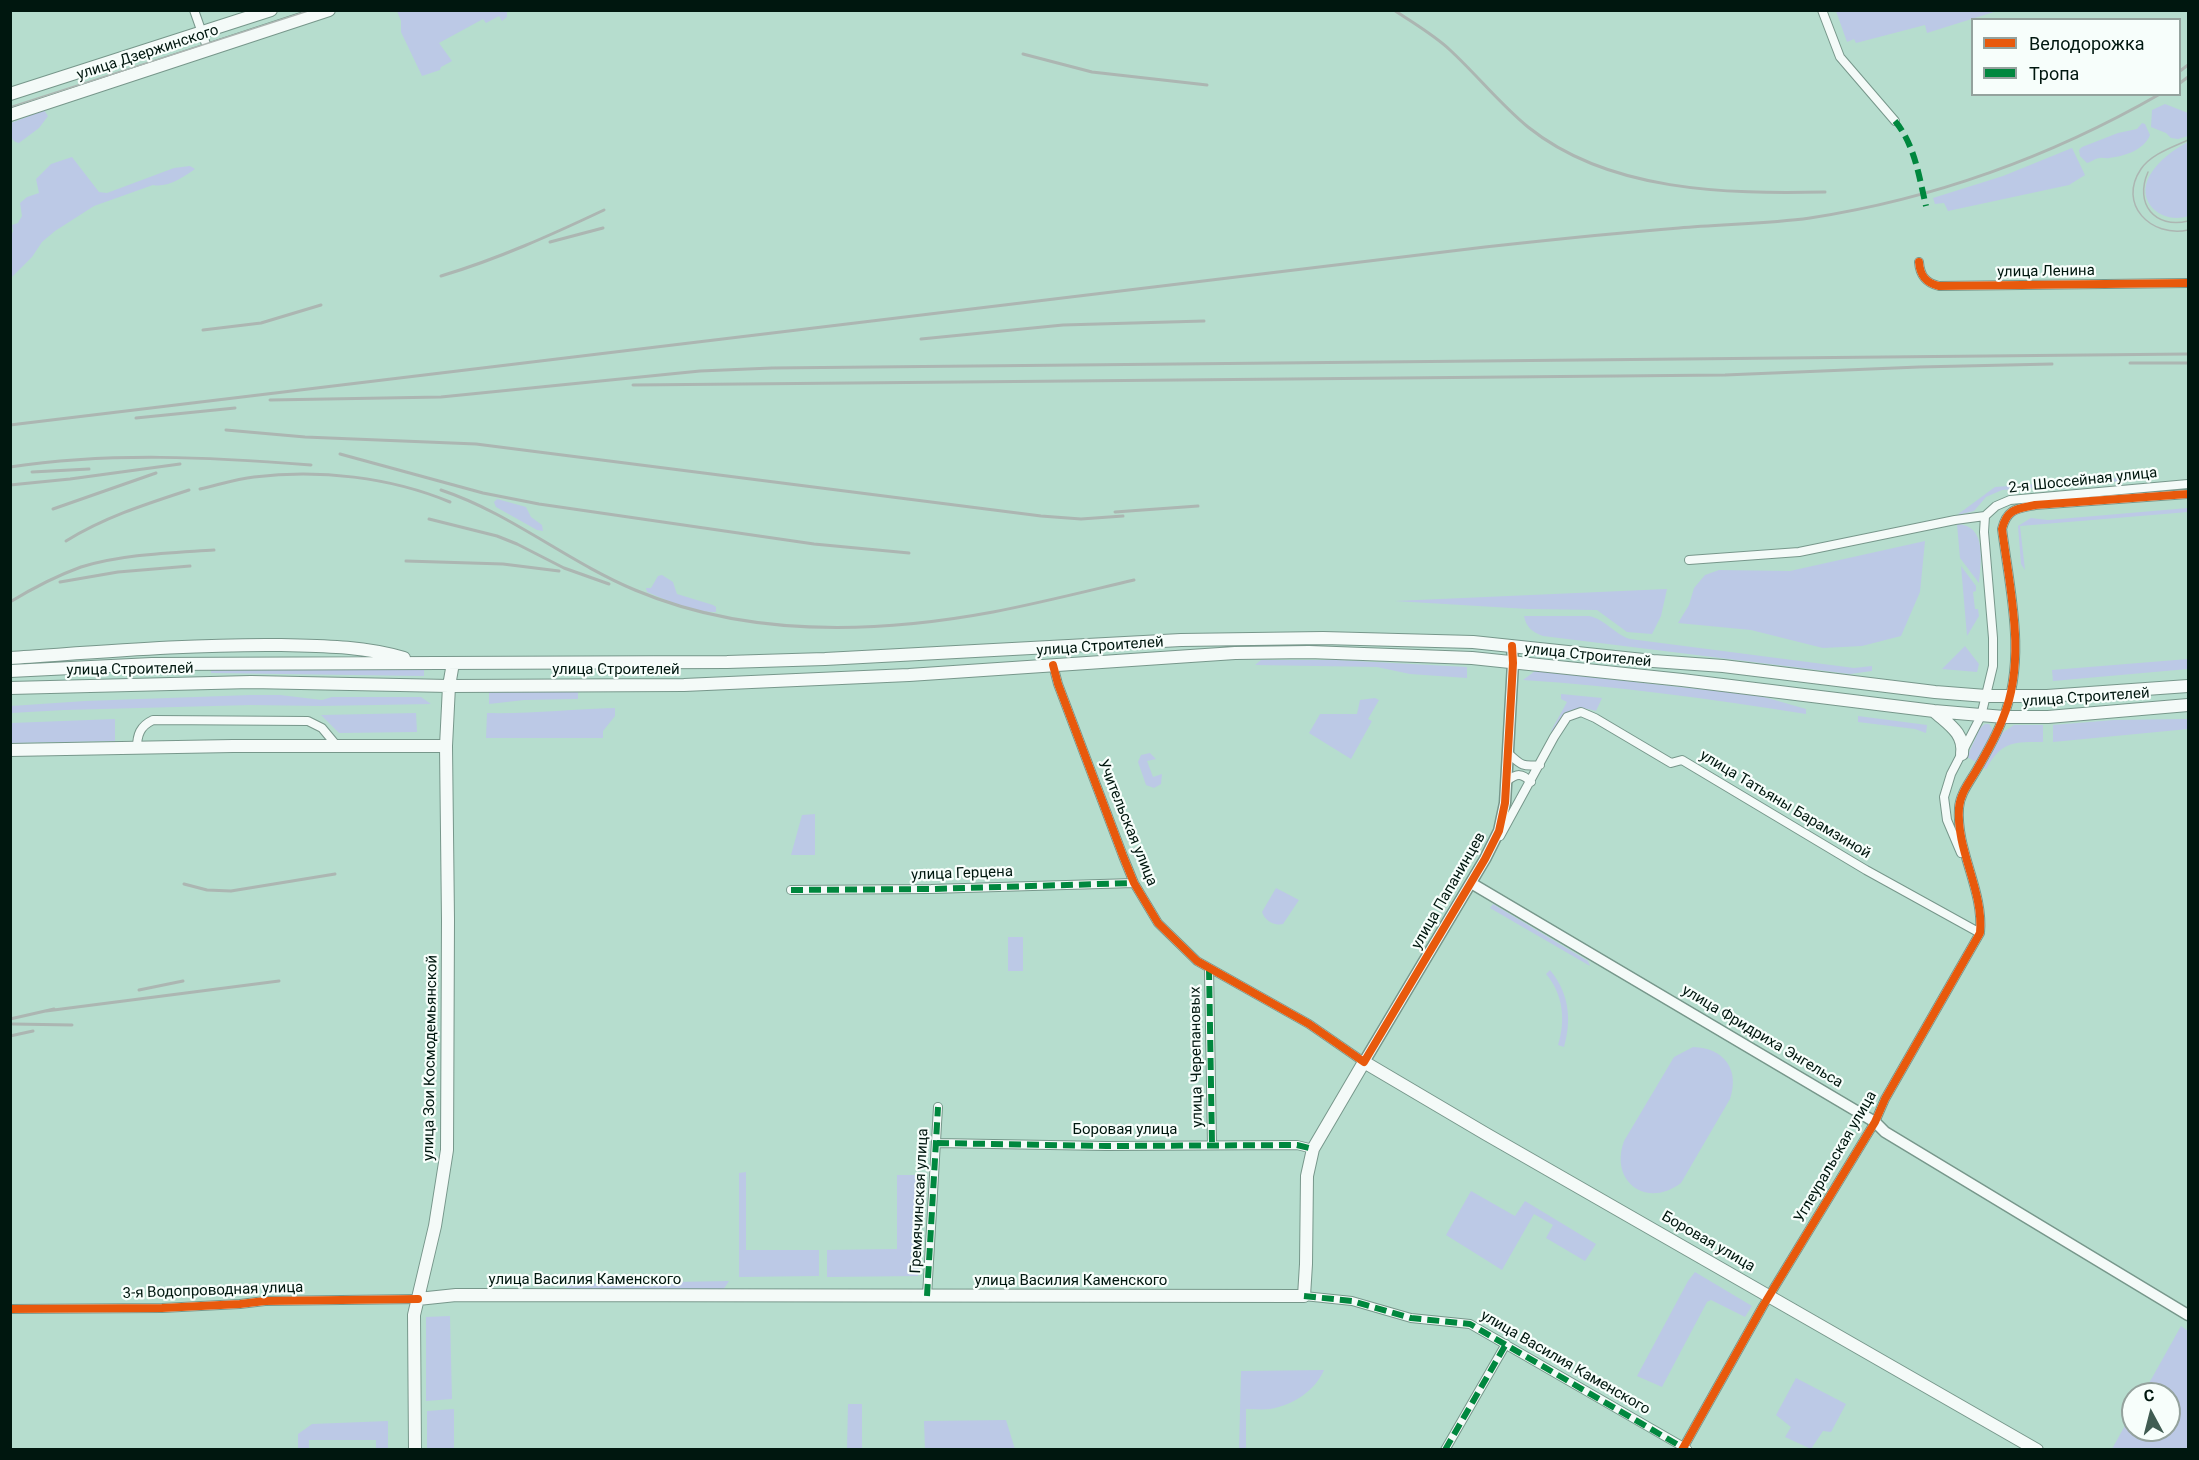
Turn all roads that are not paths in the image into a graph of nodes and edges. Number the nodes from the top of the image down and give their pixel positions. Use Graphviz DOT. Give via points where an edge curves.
graph roads {
  1 [pos="194,10"];
  2 [pos="272,10"];
  3 [pos="329,10"];
  4 [pos="1822,10"];
  5 [pos="202,34"];
  6 [pos="208,50"];
  7 [pos="10,94"];
  8 [pos="10,115"];
  9 [pos="1895,121"];
  10 [pos="1919,262"];
  11 [pos="2188,283"];
  12 [pos="2188,484"];
  13 [pos="2188,494"];
  14 [pos="1985,516"];
  15 [pos="1689,560"];
  16 [pos="1512,646"];
  17 [pos="10,658"];
  18 [pos="416,662"];
  19 [pos="453,663"];
  20 [pos="1513,663"];
  21 [pos="1053,665"];
  22 [pos="10,671"];
  23 [pos="2188,680"];
  24 [pos="449,686"];
  25 [pos="2188,686"];
  26 [pos="10,688"];
  27 [pos="2124,692"];
  28 [pos="1986,696"];
  29 [pos="2011,697"];
  30 [pos="2188,705"];
  31 [pos="1934,711"];
  32 [pos="2127,711"];
  33 [pos="2188,711"];
  34 [pos="1575,713"];
  35 [pos="1981,716"];
  36 [pos="2004,717"];
  37 [pos="337,746"];
  38 [pos="446,746"];
  39 [pos="137,748"];
  40 [pos="10,750"];
  41 [pos="1508,753"];
  42 [pos="1962,754"];
  43 [pos="1540,765"];
  44 [pos="1507,781"];
  45 [pos="1531,782"];
  46 [pos="1492,846"];
  47 [pos="1970,870"];
  48 [pos="1134,883"];
  49 [pos="1471,883"];
  50 [pos="791,890"];
  51 [pos="1980,933"];
  52 [pos="1209,968"];
  53 [pos="1364,1062"];
  54 [pos="938,1107"];
  55 [pos="1875,1122"];
  56 [pos="937,1143"];
  57 [pos="1212,1145"];
  58 [pos="1313,1149"];
  59 [pos="1770,1295"];
  60 [pos="927,1296"];
  61 [pos="1304,1296"];
  62 [pos="418,1299"];
  63 [pos="10,1309"];
  64 [pos="2188,1315"];
  65 [pos="1506,1344"];
  66 [pos="415,1449"];
  67 [pos="1445,1449"];
  68 [pos="1684,1449"];
  69 [pos="2037,1449"];
  1 -- 5 [label="street"];
  2 -- 5 [label="main road, улица Дзержинского"];
  3 -- 6 [label="main road, улица Дзержинского"];
  4 -- 9 [label="street" via="1840,57"];
  5 -- 6 [label="street"];
  5 -- 7 [label="main road, улица Дзержинского"];
  6 -- 8 [label="main road, улица Дзержинского"];
  10 -- 11 [label="street, улица Ленина" via="1925,279 1939,286"];
  12 -- 14 [label="street, 2-я Шоссейная улица" via="2010,500"];
  13 -- 29 [label="street" via="2035,505 2015,509 2005,517 2002,529 2014,635"];
  14 -- 15 [label="street" via="1799,552"];
  14 -- 28 [label="street" via="1993,638 1993,666"];
  16 -- 19 [label="main road, улица Строителей" via="1386,638 1234,639 864,658"];
  16 -- 20 [label="street, улица Папанинцев"];
  16 -- 28 [label="main road, улица Строителей"];
  17 -- 18 [label="main road" via="255,645 333,646 380,651"];
  18 -- 19 [label="main road, улица Строителей"];
  18 -- 22 [label="main road, улица Строителей" via="142,665"];
  19 -- 24 [label="main road, улица Зои Космодемьянской"];
  20 -- 21 [label="main road, улица Строителей" via="1472,658 1235,652"];
  20 -- 31 [label="main road, улица Строителей"];
  20 -- 41 [label="street, улица Папанинцев"];
  21 -- 24 [label="main road, улица Строителей" via="729,683"];
  21 -- 48 [label="street, Учительская улица"];
  23 -- 27 [label="main road"];
  24 -- 26 [label="main road, улица Строителей" via="251,682"];
  24 -- 38 [label="main road, улица Зои Космодемьянской"];
  25 -- 27 [label="main road, улица Строителей"];
  27 -- 29 [label="main road, улица Строителей"];
  28 -- 29 [label="main road, улица Строителей"];
  28 -- 35 [label="street"];
  29 -- 36 [label="street"];
  30 -- 32 [label="main road, улица Строителей"];
  31 -- 35 [label="main road, улица Строителей"];
  31 -- 42 [label="main road" via="1956,730"];
  32 -- 33 [label="main road"];
  32 -- 36 [label="main road, улица Строителей"];
  34 -- 43 [label="street, улица Папанинцев" via="1567,717"];
  34 -- 51 [label="street, улица Татьяны Барамзиной" via="1595,718 1671,763 1682,760"];
  35 -- 36 [label="main road, улица Строителей"];
  35 -- 42 [label="street"];
  36 -- 47 [label="street" via="1965,788 1959,807"];
  37 -- 38 [label="main road"];
  37 -- 39 [label="main road"];
  37 -- 39 [label="street" via="322,728 308,721 153,720 139,732"];
  38 -- 62 [label="main road, улица Зои Космодемьянской" via="447,1150"];
  39 -- 40 [label="main road"];
  41 -- 43 [label="street" via="1520,764"];
  41 -- 44 [label="street, улица Папанинцев"];
  42 -- 47 [label="street" via="1944,797 1951,831"];
  43 -- 45 [label="street, улица Папанинцев"];
  44 -- 45 [label="street" via="1524,775"];
  44 -- 46 [label="street, улица Папанинцев" via="1503,818"];
  45 -- 46 [label="street, улица Папанинцев"];
  46 -- 49 [label="street, улица Папанинцев"];
  47 -- 51 [label="street" via="1980,912"];
  48 -- 50 [label="street, улица Герцена"];
  48 -- 52 [label="street, Учительская улица" via="1158,923"];
  49 -- 53 [label="street, улица Папанинцев"];
  49 -- 55 [label="street, улица Фридриха Энгельса"];
  51 -- 55 [label="street, Углеуральская улица"];
  52 -- 53 [label="street, Учительская улица" via="1309,1024"];
  52 -- 57 [label="street, улица Черепановых"];
  53 -- 58 [label="main road, улица Папанинцев"];
  53 -- 59 [label="main road, Боровая улица"];
  54 -- 56 [label="street, Гремячинская улица"];
  55 -- 59 [label="street, Углеуральская улица"];
  55 -- 64 [label="street, улица Фридриха Энгельса"];
  56 -- 57 [label="street, Боровая улица"];
  56 -- 60 [label="street, Гремячинская улица"];
  57 -- 58 [label="street, Боровая улица" via="1297,1145"];
  58 -- 61 [label="main road, улица Папанинцев" via="1307,1176"];
  59 -- 68 [label="street, Углеуральская улица"];
  59 -- 69 [label="main road, Боровая улица"];
  60 -- 61 [label="main road, улица Василия Каменского"];
  60 -- 62 [label="main road, улица Василия Каменского" via="456,1295"];
  61 -- 65 [label="street, улица Василия Каменского" via="1352,1301 1412,1318 1470,1324"];
  62 -- 63 [label="street, 3-я Водопроводная улица"];
  62 -- 66 [label="main road, улица Зои Космодемьянской" via="414,1315"];
  65 -- 67 [label="street"];
  65 -- 68 [label="street, улица Василия Каменского"];
}
